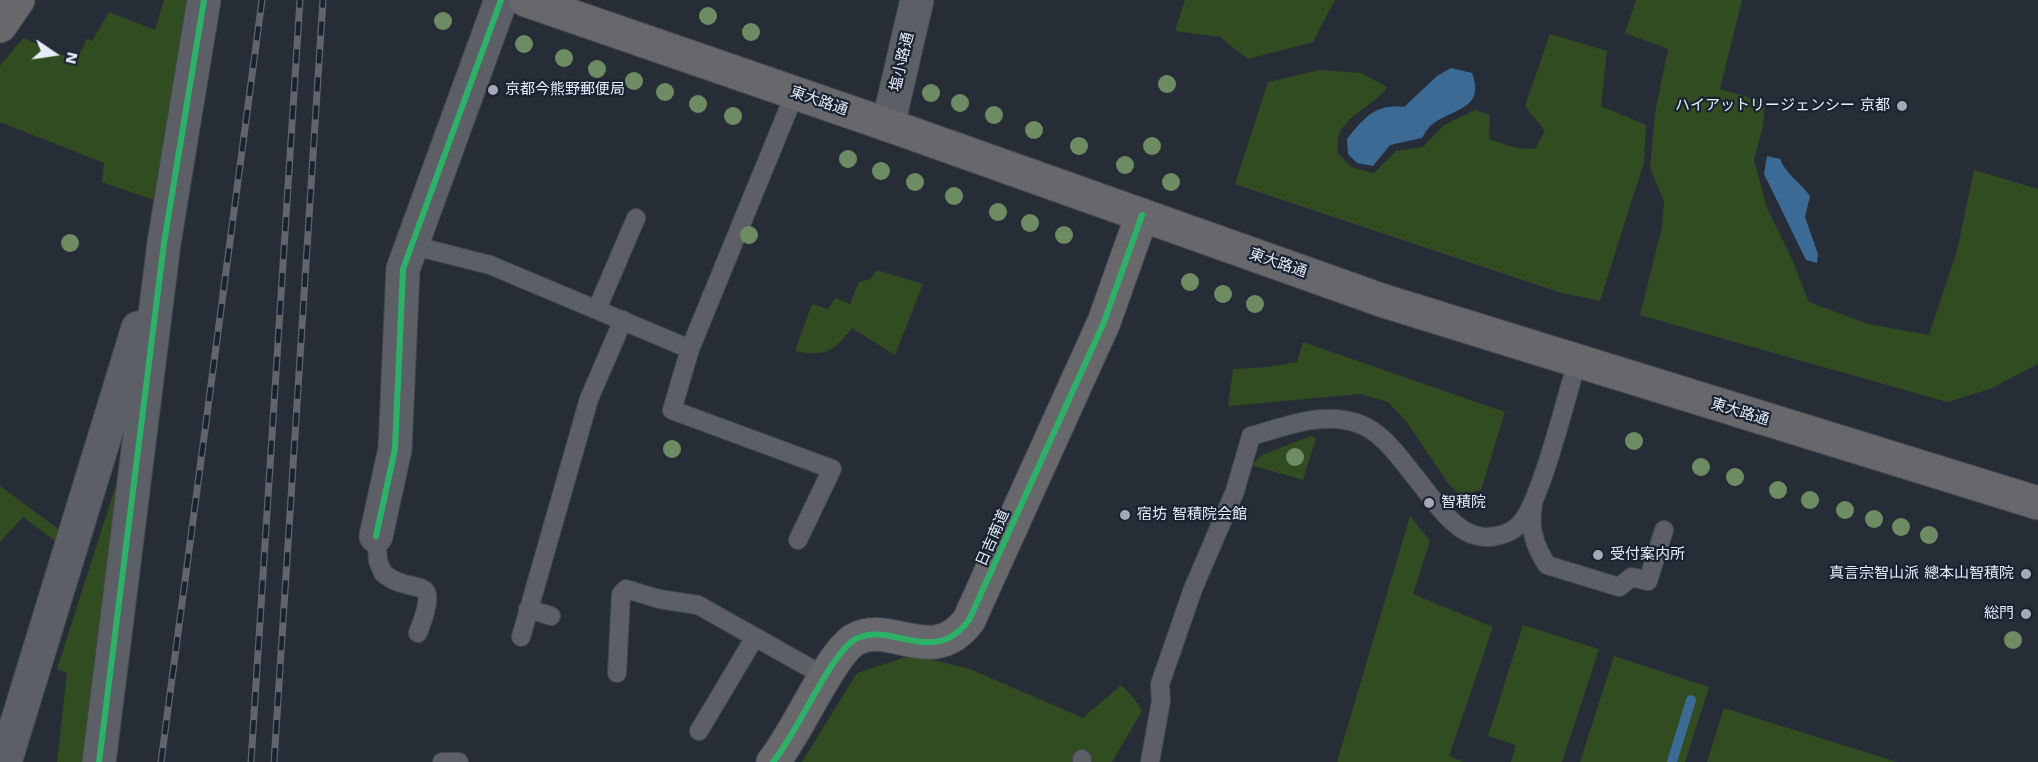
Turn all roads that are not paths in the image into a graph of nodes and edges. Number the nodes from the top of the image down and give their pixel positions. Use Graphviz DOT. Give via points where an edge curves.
graph roads {
  1 [pos="18,0"];
  2 [pos="204,0"];
  3 [pos="501,0"];
  4 [pos="525,0"];
  5 [pos="916,0"];
  6 [pos="0,26"];
  7 [pos="795,93"];
  8 [pos="888,125"];
  9 [pos="1142,215"];
  10 [pos="636,218"];
  11 [pos="164,243"];
  12 [pos="411,245"];
  13 [pos="597,309"];
  14 [pos="623,320"];
  15 [pos="690,350"];
  16 [pos="1577,362"];
  17 [pos="1534,502"];
  18 [pos="2038,503"];
  19 [pos="1664,530"];
  20 [pos="376,536"];
  21 [pos="798,540"];
  22 [pos="528,609"];
  23 [pos="550,616"];
  24 [pos="418,633"];
  25 [pos="520,637"];
  26 [pos="755,637"];
  27 [pos="617,674"];
  28 [pos="826,677"];
  29 [pos="699,731"];
  30 [pos="5,762"];
  31 [pos="99,762"];
  32 [pos="442,762"];
  33 [pos="459,762"];
  34 [pos="772,762"];
  35 [pos="1150,762"];
  1 -- 6 [label="main road"];
  2 -- 11 [label="street"];
  3 -- 12 [label="street"];
  4 -- 7 [label="main road, 東大路通"];
  5 -- 8 [label="street, 塩小路通"];
  7 -- 8 [label="main road, 東大路通"];
  7 -- 15 [label="lane"];
  8 -- 9 [label="main road, 東大路通"];
  9 -- 16 [label="main road, 東大路通" via="1384,301"];
  9 -- 28 [label="main road, 日吉南道" via="1104,322 969,620 960,631 941,641 861,637 846,647"];
  10 -- 13 [label="lane"];
  11 -- 30 [label="street"];
  11 -- 31 [label="street"];
  12 -- 13 [label="lane" via="490,265"];
  12 -- 20 [label="street" via="403,269 395,449"];
  13 -- 14 [label="lane"];
  14 -- 15 [label="lane"];
  14 -- 22 [label="lane" via="589,399"];
  15 -- 21 [label="lane" via="672,410 832,470"];
  16 -- 17 [label="lane"];
  16 -- 18 [label="main road, 東大路通"];
  17 -- 19 [label="lane" via="1533,539 1547,565 1619,587 1632,577 1648,581"];
  17 -- 35 [label="lane" via="1512,531 1488,537 1476,535 1455,523 1378,433 1368,428 1338,419 1316,419 1251,436 1235,491 1193,589 1160,684 1161,701"];
  20 -- 24 [label="lane" via="383,573 417,586 427,596 429,605"];
  22 -- 23 [label="lane"];
  22 -- 25 [label="lane"];
  26 -- 27 [label="lane" via="691,603 626,589 621,594"];
  26 -- 28 [label="lane"];
  26 -- 29 [label="lane"];
  28 -- 34 [label="main road, 日吉南道" via="794,733"];
  32 -- 33 [label="lane"];
}
